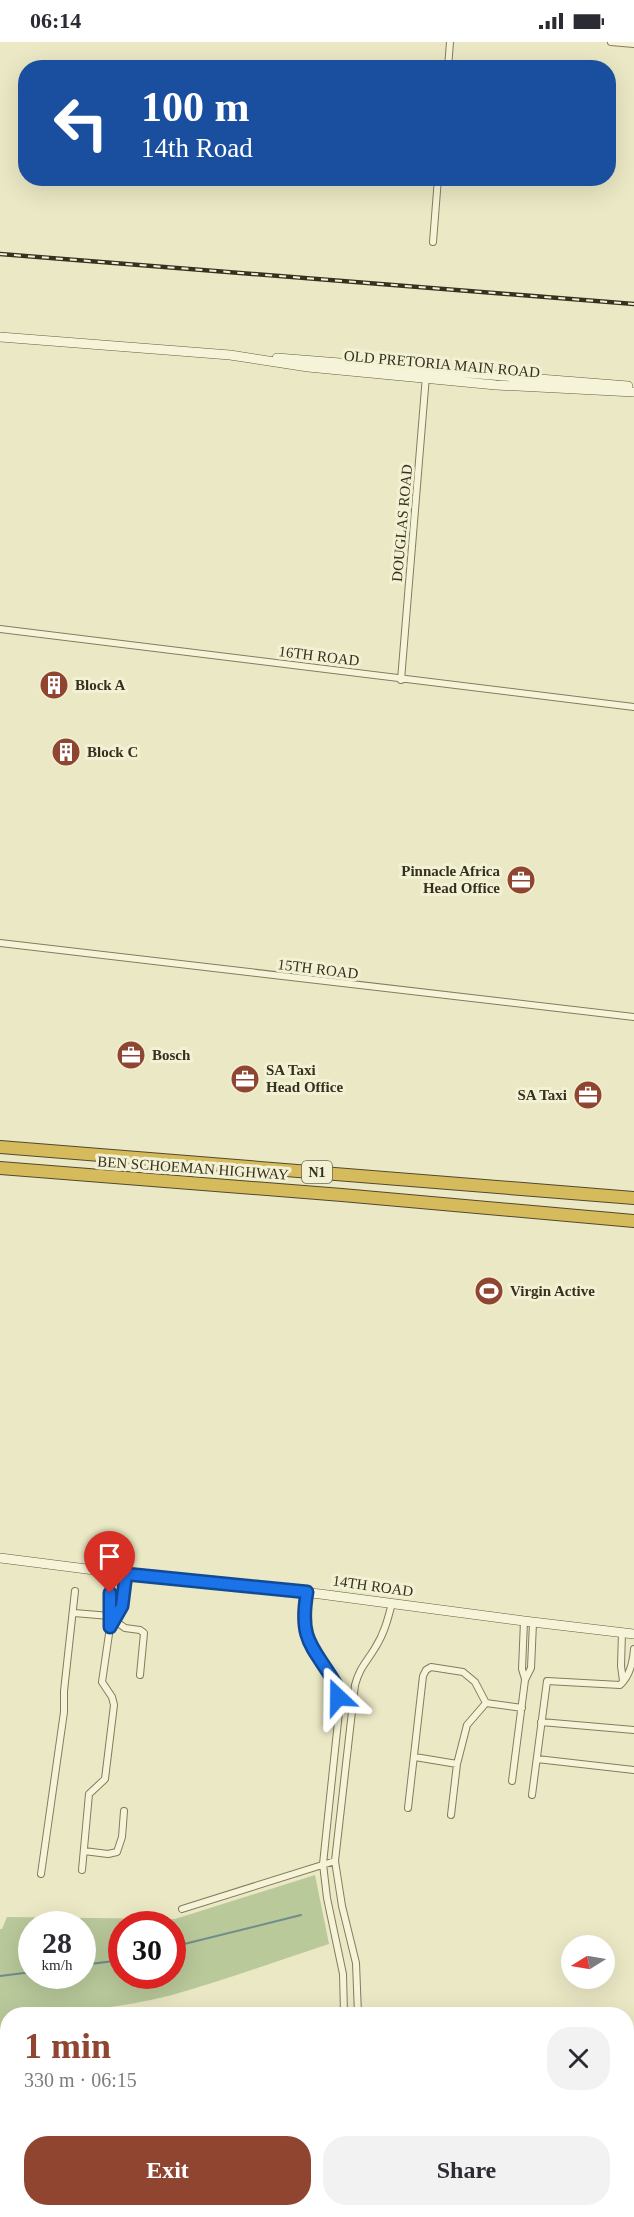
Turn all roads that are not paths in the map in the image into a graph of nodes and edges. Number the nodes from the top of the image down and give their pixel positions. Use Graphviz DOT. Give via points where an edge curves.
graph roads {
  1 [pos="450,42"];
  2 [pos="610,42"];
  3 [pos="634,44"];
  4 [pos="449,60"];
  5 [pos="437,186"];
  6 [pos="433,242"];
  7 [pos="0,337"];
  8 [pos="426,374"];
  9 [pos="634,386"];
  10 [pos="634,392"];
  11 [pos="0,629"];
  12 [pos="401,680"];
  13 [pos="634,707"];
  14 [pos="0,943"];
  15 [pos="634,1017"];
  16 [pos="0,1148"];
  17 [pos="0,1168"];
  18 [pos="634,1198"];
  19 [pos="634,1221"];
  20 [pos="0,1558"];
  21 [pos="109,1571"];
  22 [pos="126,1574"];
  23 [pos="75,1591"];
  24 [pos="307,1592"];
  25 [pos="392,1603"];
  26 [pos="74,1613"];
  27 [pos="112,1618"];
  28 [pos="528,1622"];
  29 [pos="622,1632"];
  30 [pos="634,1634"];
  31 [pos="634,1651"];
  32 [pos="633,1663"];
  33 [pos="140,1675"];
  34 [pos="624,1682"];
  35 [pos="486,1703"];
  36 [pos="522,1708"];
  37 [pos="541,1722"];
  38 [pos="634,1730"];
  39 [pos="415,1757"];
  40 [pos="537,1759"];
  41 [pos="457,1764"];
  42 [pos="634,1770"];
  43 [pos="512,1781"];
  44 [pos="532,1795"];
  45 [pos="408,1808"];
  46 [pos="124,1811"];
  47 [pos="451,1815"];
  48 [pos="84,1851"];
  49 [pos="335,1861"];
  50 [pos="323,1864"];
  51 [pos="82,1870"];
  52 [pos="41,1874"];
  53 [pos="182,1909"];
  54 [pos="344,2007"];
  55 [pos="358,2007"];
  1 -- 4 [label="street"];
  2 -- 3 [label="street"];
  5 -- 6 [label="street"];
  7 -- 8 [label="main road, OLD PRETORIA MAIN ROAD" via="248,357 308,367"];
  8 -- 9 [label="main road, OLD PRETORIA MAIN ROAD"];
  8 -- 10 [label="main road, OLD PRETORIA MAIN ROAD" via="527,387"];
  8 -- 12 [label="street, DOUGLAS ROAD"];
  11 -- 12 [label="street, 16TH ROAD"];
  12 -- 13 [label="street, 16TH ROAD"];
  14 -- 15 [label="street, 15TH ROAD"];
  16 -- 18 [label="highway, BEN SCHOEMAN HIGHWAY / N1"];
  17 -- 19 [label="highway, BEN SCHOEMAN HIGHWAY / N1"];
  20 -- 21 [label="main road, 14TH ROAD"];
  21 -- 22 [label="main road, 14TH ROAD"];
  21 -- 27 [label="street"];
  22 -- 24 [label="main road, 14TH ROAD"];
  22 -- 27 [label="street" via="122,1606"];
  23 -- 26 [label="street"];
  24 -- 25 [label="main road, 14TH ROAD"];
  24 -- 50 [label="street" via="303,1617 307,1638 338,1688 339,1712"];
  25 -- 28 [label="main road, 14TH ROAD"];
  25 -- 49 [label="street" via="386,1626 359,1670 355,1685"];
  26 -- 27 [label="street"];
  26 -- 52 [label="street"];
  27 -- 33 [label="street" via="125,1628 144,1634"];
  27 -- 48 [label="street" via="102,1682 114,1701 113,1715 105,1779 89,1794"];
  28 -- 29 [label="main road, 14TH ROAD"];
  28 -- 36 [label="street"];
  29 -- 30 [label="main road, 14TH ROAD"];
  29 -- 34 [label="street"];
  31 -- 32 [label="street"];
  32 -- 34 [label="street"];
  34 -- 37 [label="street" via="617,1686 547,1681"];
  35 -- 36 [label="street"];
  35 -- 39 [label="street" via="475,1682 463,1672 428,1668 423,1676"];
  35 -- 41 [label="street" via="467,1725"];
  36 -- 43 [label="street"];
  37 -- 38 [label="street"];
  37 -- 40 [label="street"];
  39 -- 41 [label="street"];
  39 -- 45 [label="street"];
  40 -- 42 [label="street"];
  40 -- 44 [label="street"];
  41 -- 47 [label="street"];
  46 -- 48 [label="street" via="117,1852"];
  48 -- 51 [label="street"];
  49 -- 50 [label="street"];
  49 -- 55 [label="street" via="356,1963"];
  50 -- 53 [label="street"];
  50 -- 54 [label="street" via="343,1974"];
}
